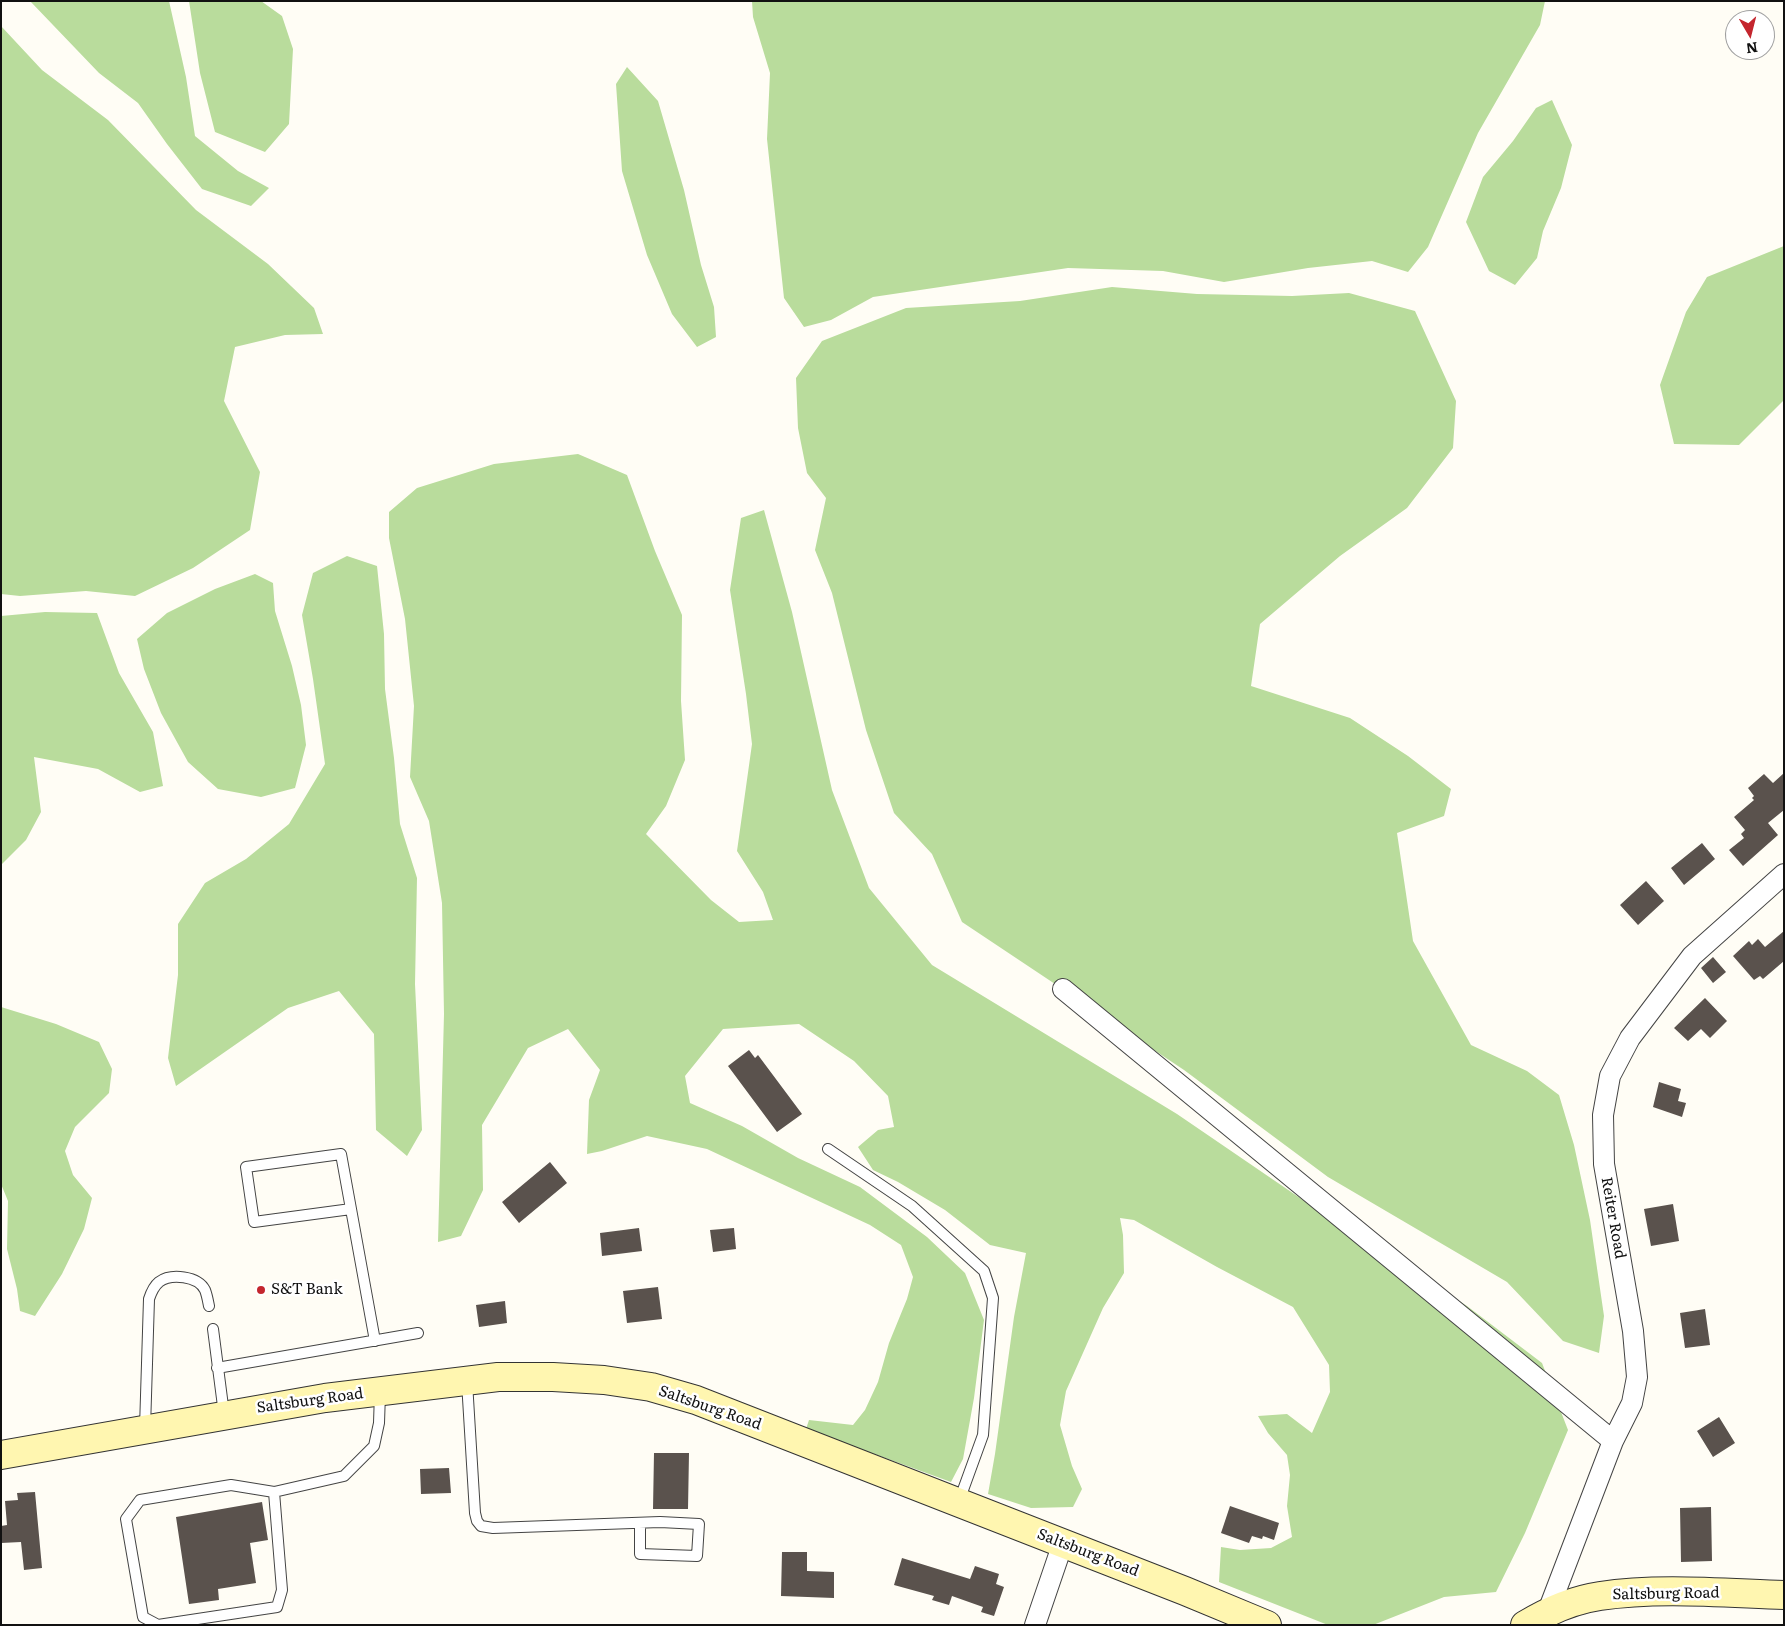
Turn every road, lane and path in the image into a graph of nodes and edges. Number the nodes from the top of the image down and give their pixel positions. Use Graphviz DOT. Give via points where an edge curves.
graph roads {
  1 [pos="1784,874"];
  2 [pos="1063,989"];
  3 [pos="828,1149"];
  4 [pos="351,1209"];
  5 [pos="209,1306"];
  6 [pos="213,1329"];
  7 [pos="418,1333"];
  8 [pos="375,1341"];
  9 [pos="217,1368"];
  10 [pos="467,1381"];
  11 [pos="380,1392"];
  12 [pos="224,1414"];
  13 [pos="145,1428"];
  14 [pos="1613,1441"];
  15 [pos="1,1455"];
  16 [pos="274,1492"];
  17 [pos="958,1502"];
  18 [pos="640,1523"];
  19 [pos="1063,1543"];
  20 [pos="1784,1595"];
  21 [pos="1536,1618"];
  22 [pos="1035,1625"];
  23 [pos="1267,1625"];
  1 -- 14 [label="street, Reiter Road" via="1692,956 1630,1038 1610,1076 1603,1115 1604,1164 1633,1331 1637,1377 1632,1403"];
  2 -- 14 [label="street"];
  3 -- 17 [label="lane" via="912,1206 984,1271 993,1298 982,1436"];
  4 -- 4 [label="lane" via="341,1154 246,1166 254,1222"];
  4 -- 8 [label="lane"];
  5 -- 13 [label="lane" via="205,1289 181,1276 159,1282 153,1289 148,1299"];
  6 -- 9 [label="lane"];
  7 -- 8 [label="lane"];
  8 -- 9 [label="lane"];
  9 -- 12 [label="lane"];
  10 -- 11 [label="main road, Saltsburg Road"];
  10 -- 17 [label="main road, Saltsburg Road" via="553,1377 651,1387 696,1400"];
  10 -- 18 [label="lane" via="475,1513 481,1526"];
  11 -- 12 [label="main road, Saltsburg Road"];
  11 -- 16 [label="lane" via="374,1446 344,1476"];
  12 -- 13 [label="main road, Saltsburg Road"];
  13 -- 15 [label="main road, Saltsburg Road"];
  14 -- 21 [label="street, Reiter Road"];
  16 -- 16 [label="lane" via="231,1485 140,1500 126,1519 143,1617 158,1624 277,1607 282,1590"];
  17 -- 19 [label="main road, Saltsburg Road"];
  18 -- 18 [label="lane" via="699,1524 698,1556 640,1554"];
  19 -- 22 [label="street"];
  19 -- 23 [label="main road, Saltsburg Road"];
  20 -- 21 [label="main road, Saltsburg Road" via="1630,1593 1599,1596"];
}
